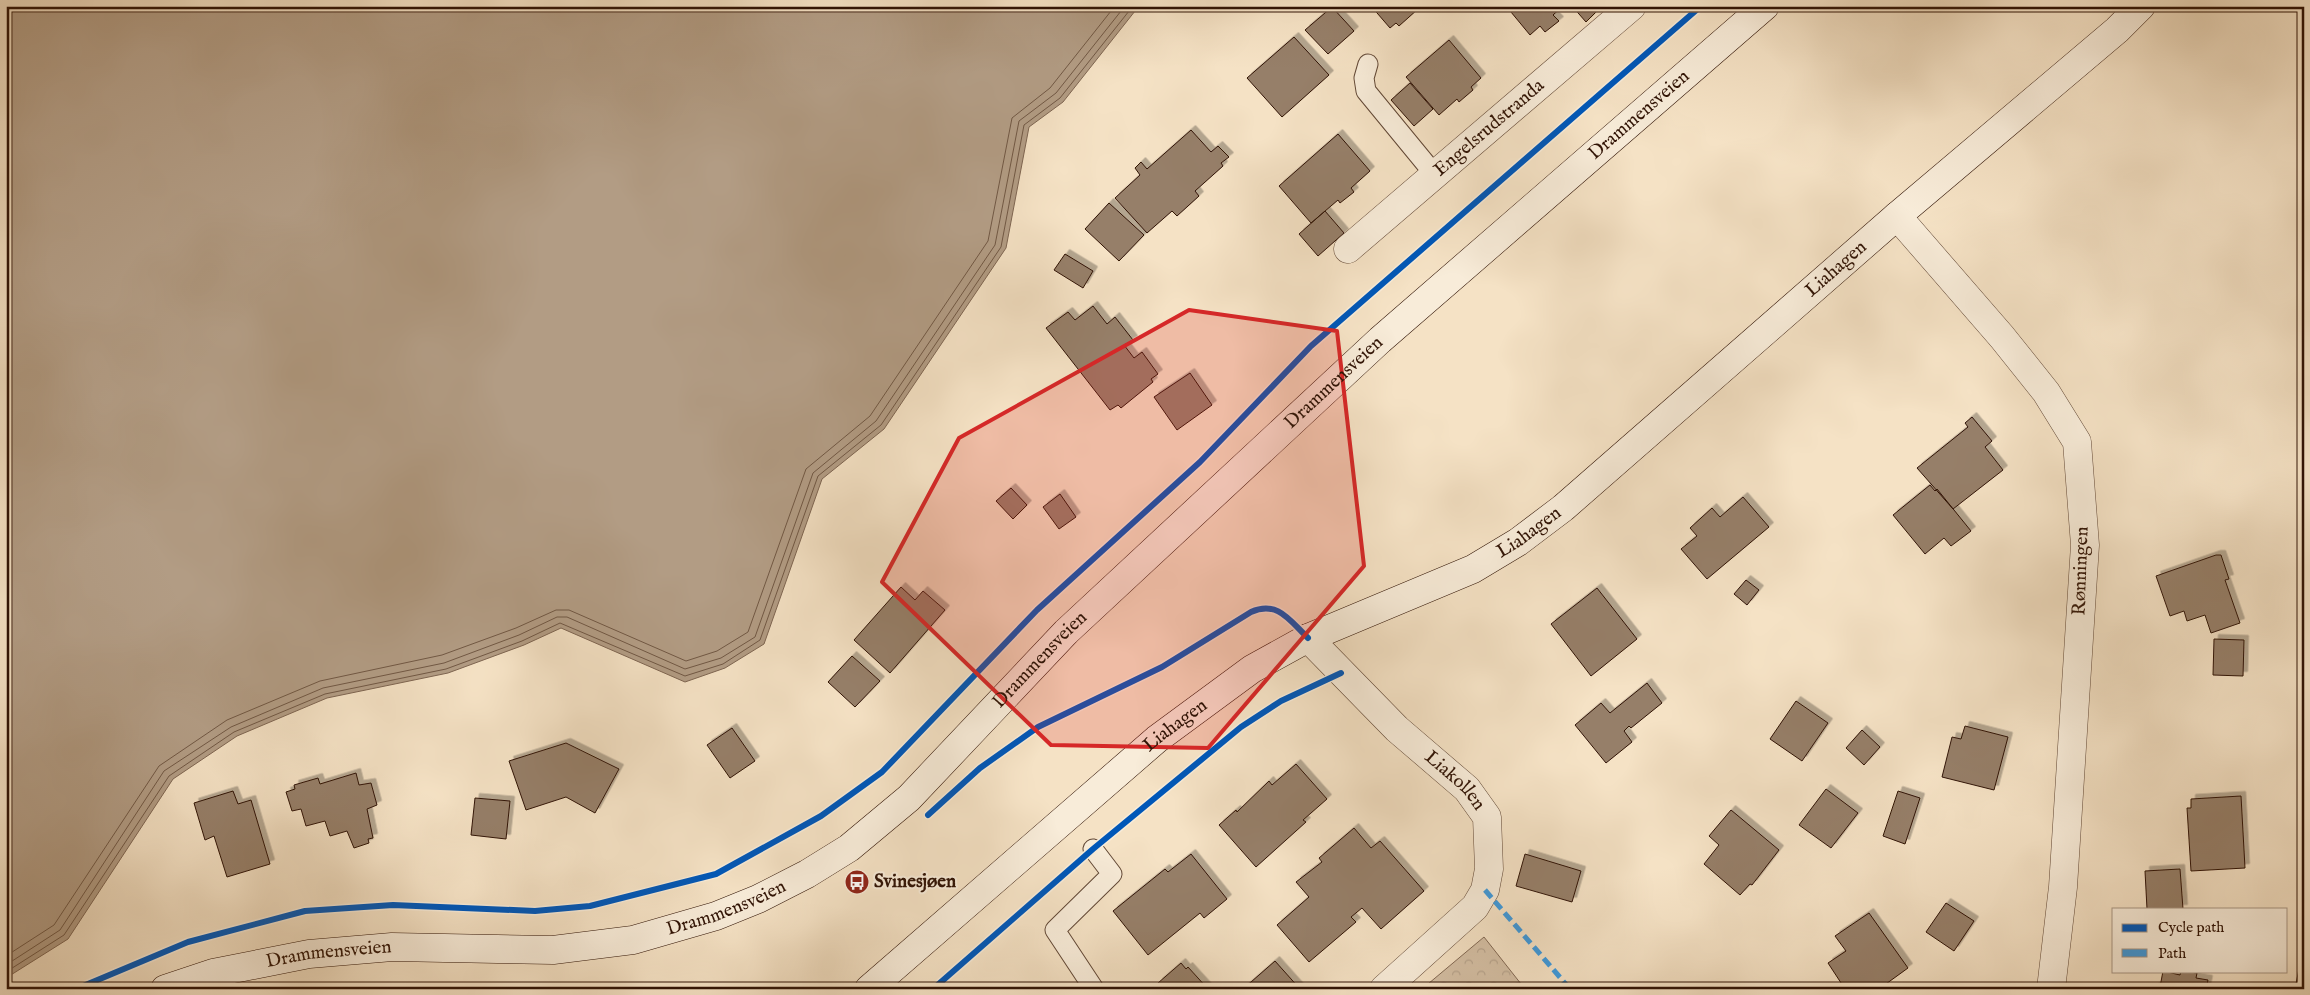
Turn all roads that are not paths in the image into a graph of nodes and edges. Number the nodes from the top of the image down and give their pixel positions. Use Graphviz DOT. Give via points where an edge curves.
graph roads {
  1 [pos="1632,6"];
  2 [pos="1764,6"];
  3 [pos="2141,6"];
  4 [pos="1368,64"];
  5 [pos="1435,175"];
  6 [pos="1897,216"];
  7 [pos="1348,249"];
  8 [pos="1308,638"];
  9 [pos="1094,848"];
  10 [pos="165,989"];
  11 [pos="869,989"];
  12 [pos="1094,989"];
  13 [pos="1384,989"];
  14 [pos="2051,989"];
  1 -- 5 [label="main road, Engelsrudstranda"];
  2 -- 10 [label="main road, Drammensveien" via="1380,340 1066,632 909,798 849,848 807,874 716,916 633,940 553,950 392,947 309,954 213,973"];
  3 -- 6 [label="main road, Liahagen" via="2117,30"];
  4 -- 5 [label="lane" via="1364,78 1366,91"];
  5 -- 7 [label="main road, Engelsrudstranda"];
  6 -- 8 [label="main road, Liahagen" via="1607,470 1518,542 1474,568"];
  6 -- 14 [label="main road, Rønningen" via="2046,392 2077,442 2085,545 2063,887"];
  8 -- 11 [label="main road, Liahagen" via="1252,669 1157,739"];
  8 -- 13 [label="main road, Liakollen" via="1397,729 1467,789 1487,817 1489,870 1485,890 1475,906"];
  9 -- 12 [label="lane" via="1112,874 1055,930"];
}
